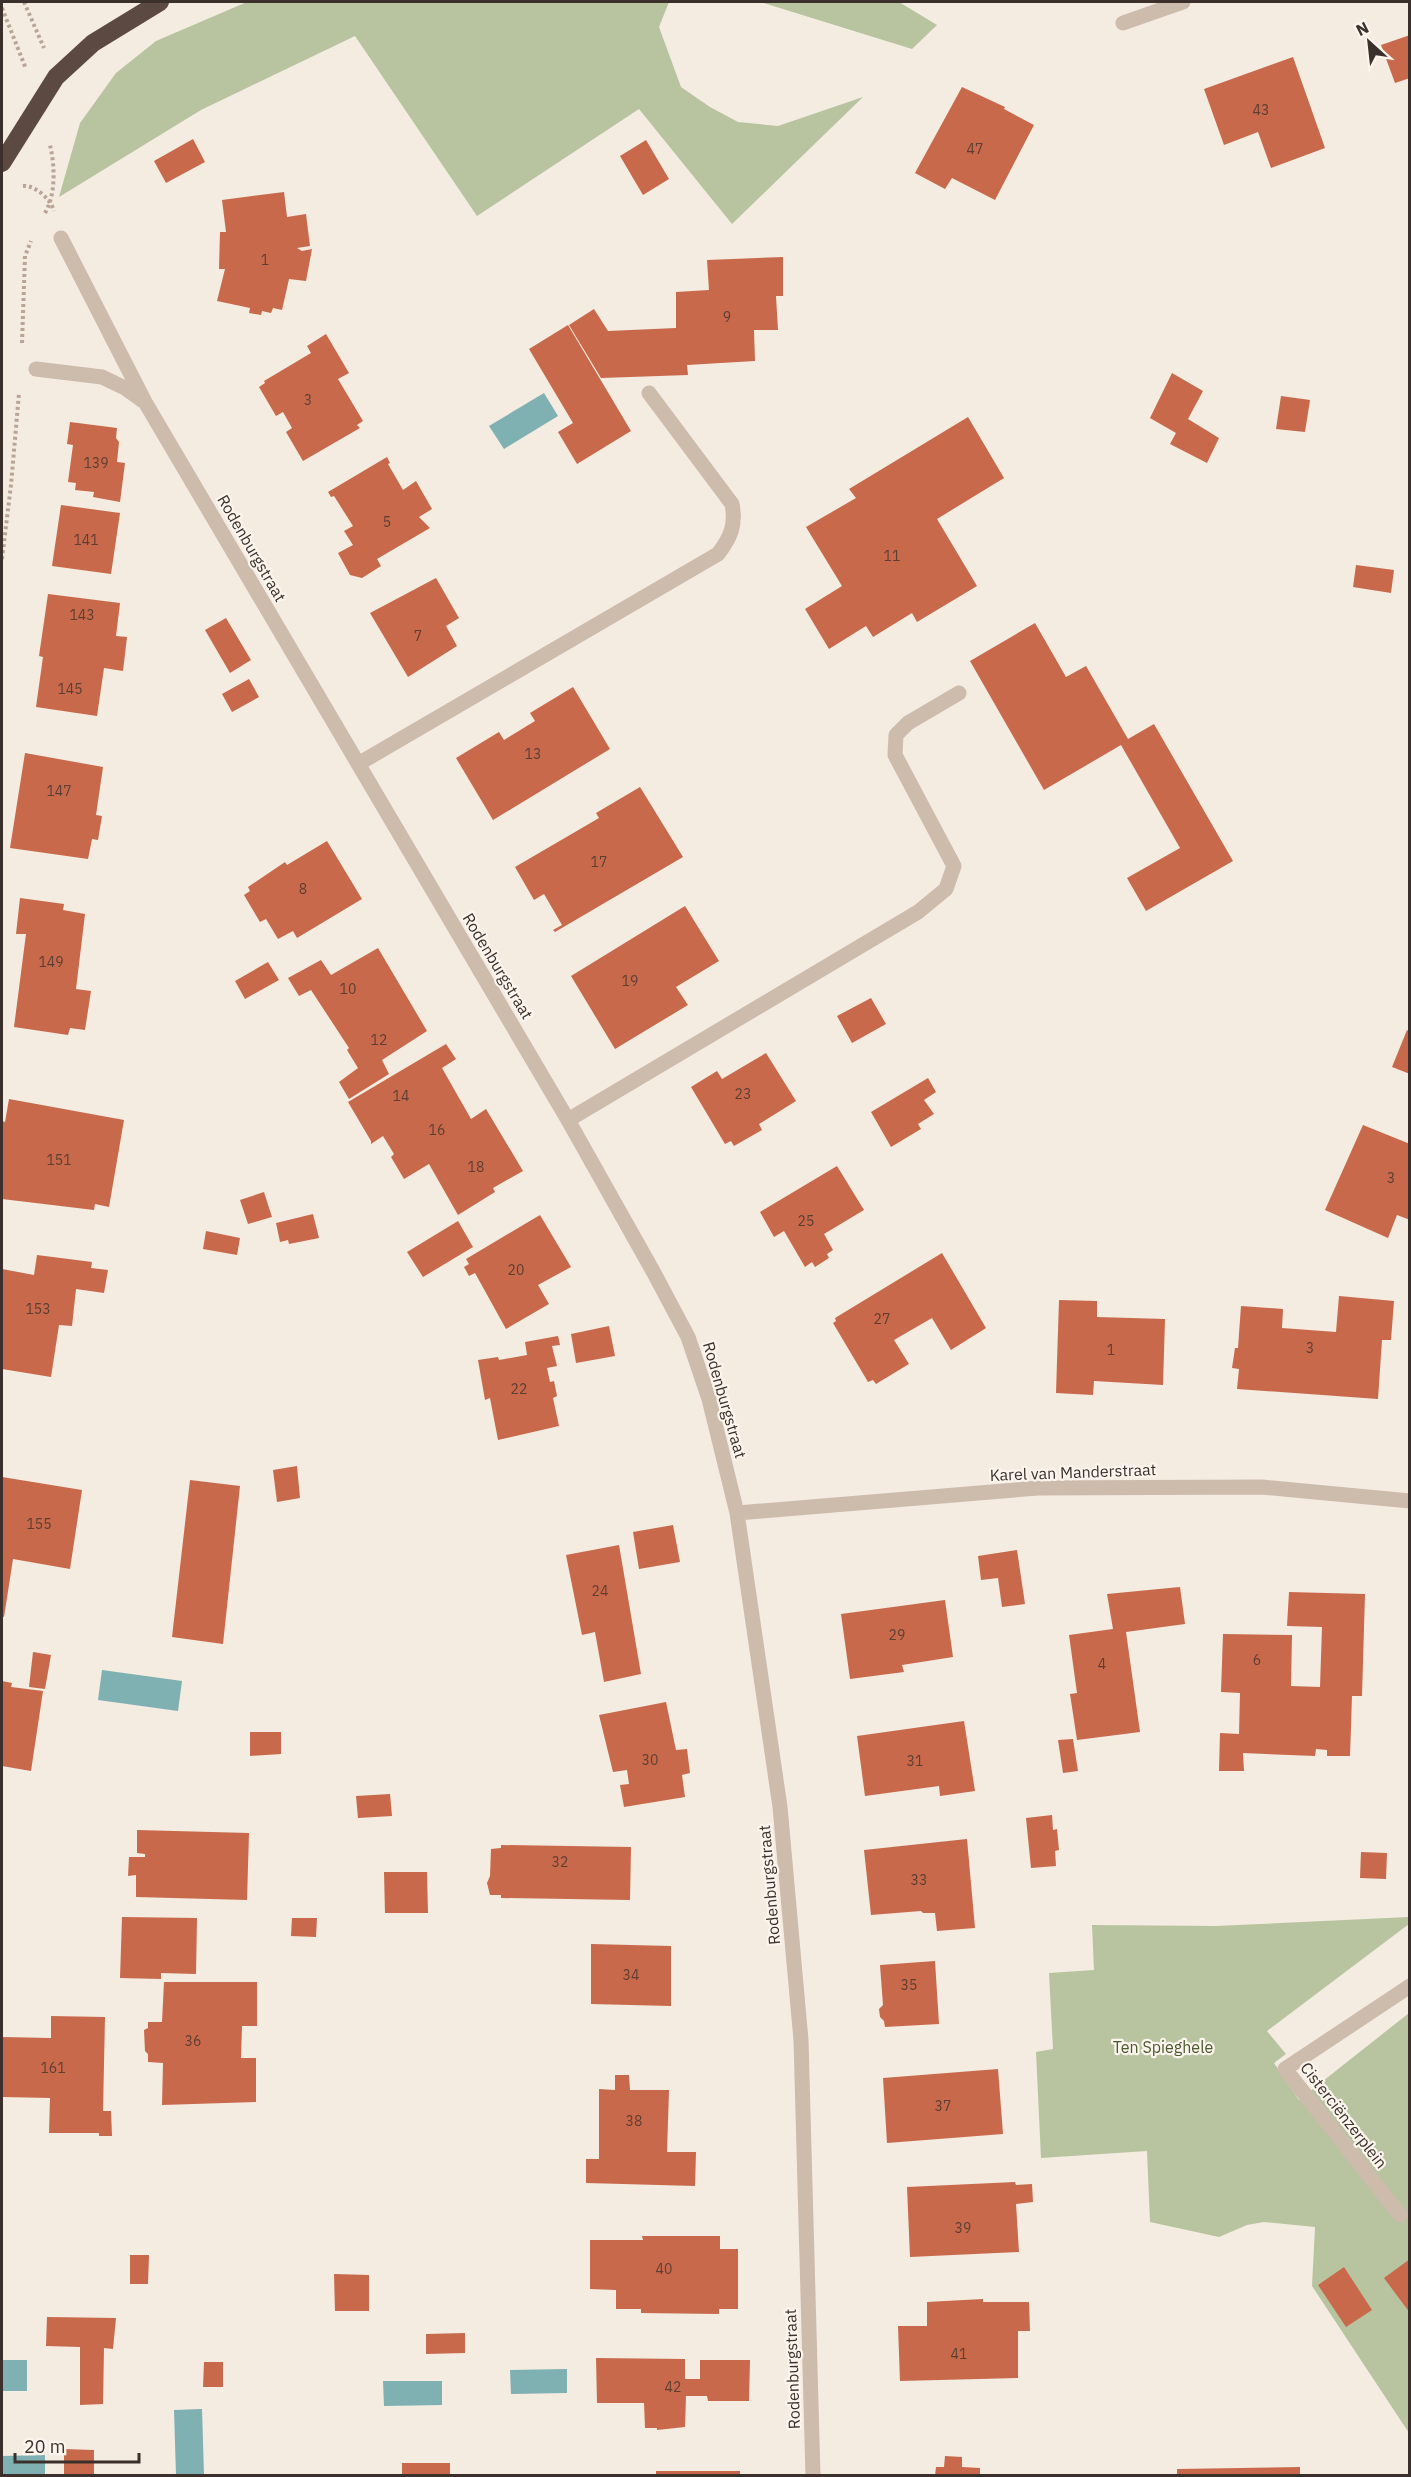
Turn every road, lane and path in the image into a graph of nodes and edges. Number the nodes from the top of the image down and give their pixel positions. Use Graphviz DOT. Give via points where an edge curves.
graph roads {
  1 [pos="24,2"];
  2 [pos="160,2"];
  3 [pos="1183,2"];
  4 [pos="2,8"];
  5 [pos="1124,22"];
  6 [pos="56,77"];
  7 [pos="39,101"];
  8 [pos="2,163"];
  9 [pos="41,220"];
  10 [pos="32,238"];
  11 [pos="61,238"];
  12 [pos="21,355"];
  13 [pos="36,369"];
  14 [pos="19,389"];
  15 [pos="649,393"];
  16 [pos="145,402"];
  17 [pos="2,559"];
  18 [pos="959,693"];
  19 [pos="358,764"];
  20 [pos="568,1120"];
  21 [pos="1410,1501"];
  22 [pos="737,1513"];
  23 [pos="1410,1986"];
  24 [pos="1400,2215"];
  25 [pos="813,2475"];
  1 -- 6 [label="path"];
  2 -- 6 [label="highway" via="93,43"];
  3 -- 5 [label="street"];
  4 -- 7 [label="path"];
  6 -- 7 [label="highway"];
  7 -- 8 [label="highway"];
  7 -- 9 [label="path" via="53,159 52,202"];
  10 -- 12 [label="path" via="25,256"];
  11 -- 16 [label="street, Rodenburgstraat"];
  13 -- 16 [label="street, Rodenburgstraat" via="102,377"];
  14 -- 17 [label="path"];
  15 -- 19 [label="street" via="732,504 735,520 730,539 718,554"];
  16 -- 19 [label="street, Rodenburgstraat"];
  18 -- 20 [label="street" via="908,723 896,735 896,755 954,866 946,889 918,912"];
  19 -- 20 [label="street, Rodenburgstraat"];
  20 -- 22 [label="street, Rodenburgstraat" via="688,1337 709,1399"];
  21 -- 22 [label="street, Karel van Manderstraat" via="1262,1487 1038,1488"];
  22 -- 25 [label="street, Rodenburgstraat" via="780,1807 801,2040"];
  23 -- 24 [label="street, Cisterciënzerplein" via="1285,2069"];
}
